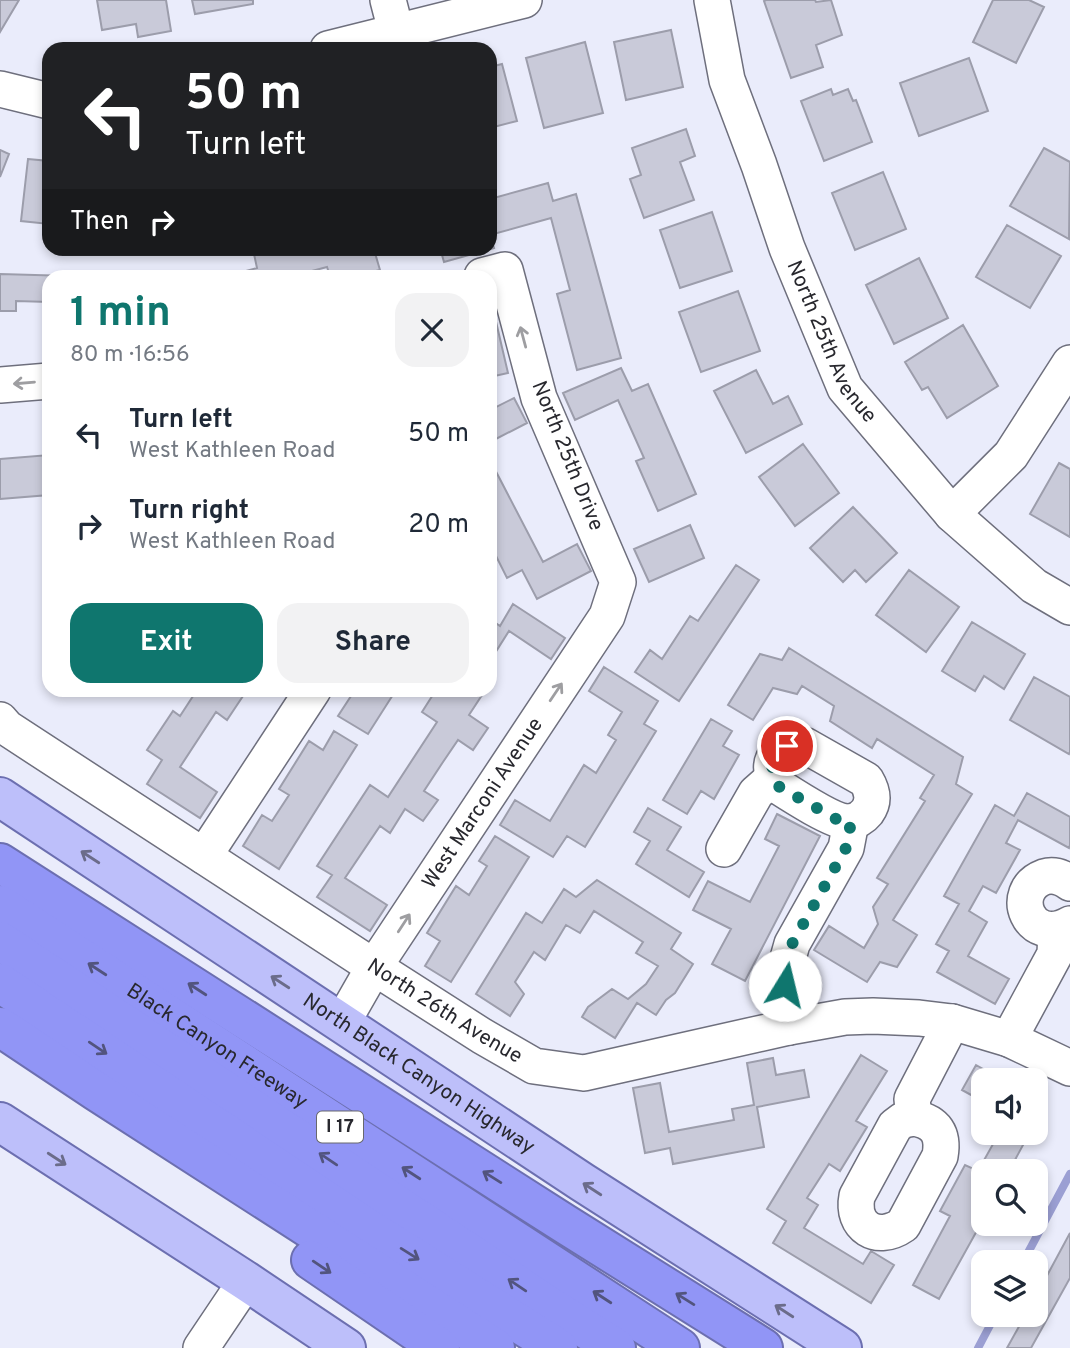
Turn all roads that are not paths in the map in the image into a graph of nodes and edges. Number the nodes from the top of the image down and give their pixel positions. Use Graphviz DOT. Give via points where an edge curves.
graph roads {
  1 [pos="524,0"];
  2 [pos="712,0"];
  3 [pos="392,15"];
  4 [pos="341,42"];
  5 [pos="0,89"];
  6 [pos="42,99"];
  7 [pos="497,272"];
  8 [pos="1070,363"];
  9 [pos="42,382"];
  10 [pos="0,385"];
  11 [pos="952,514"];
  12 [pos="618,582"];
  13 [pos="1070,607"];
  14 [pos="308,697"];
  15 [pos="0,720"];
  16 [pos="773,778"];
  17 [pos="0,797"];
  18 [pos="851,822"];
  19 [pos="724,849"];
  20 [pos="204,856"];
  21 [pos="0,863"];
  22 [pos="1070,883"];
  23 [pos="0,905"];
  24 [pos="1063,927"];
  25 [pos="0,941"];
  26 [pos="374,967"];
  27 [pos="0,983"];
  28 [pos="952,1022"];
  29 [pos="342,1023"];
  30 [pos="0,1027"];
  31 [pos="789,1027"];
  32 [pos="1009,1039"];
  33 [pos="1070,1068"];
  34 [pos="96,1091"];
  35 [pos="914,1118"];
  36 [pos="0,1122"];
  37 [pos="246,1281"];
  38 [pos="201,1348"];
  39 [pos="346,1348"];
  40 [pos="440,1348"];
  41 [pos="495,1348"];
  42 [pos="558,1348"];
  43 [pos="616,1348"];
  44 [pos="680,1348"];
  45 [pos="763,1348"];
  46 [pos="842,1348"];
  1 -- 3 [label="street"];
  2 -- 11 [label="street, North 25th Avenue" via="727,80 787,248 845,388"];
  3 -- 4 [label="street"];
  5 -- 6 [label="street"];
  12 -- 7 [label="street, North 25th Drive, one-way" via="539,398 505,270"];
  8 -- 11 [label="street" via="1011,455"];
  9 -- 10 [label="street, one-way"];
  11 -- 13 [label="street, North 25th Avenue" via="1034,586"];
  26 -- 12 [label="street, West Marconi Avenue, one-way" via="607,615"];
  14 -- 20 [label="street"];
  15 -- 20 [label="street, North 26th Avenue"];
  16 -- 18 [label="street" via="786,791 838,820"];
  16 -- 18 [label="street" via="779,751 796,744 858,775 866,780 872,798 865,815"];
  16 -- 19 [label="street" via="756,793"];
  29 -- 17 [label="main road, North Black Canyon Highway, one-way"];
  18 -- 31 [label="street" via="846,848 792,944 785,969"];
  20 -- 26 [label="street, North 26th Avenue"];
  45 -- 21 [label="highway, one-way"];
  22 -- 24 [label="street" via="1048,876 1035,881 1026,893 1030,920 1042,929"];
  44 -- 23 [label="highway, Black Canyon Freeway / I 17, one-way"];
  24 -- 32 [label="street" via="1055,954"];
  43 -- 25 [label="highway, one-way"];
  26 -- 29 [label="street, West Marconi Avenue"];
  26 -- 31 [label="street, North 26th Avenue" via="534,1066 571,1072 584,1073"];
  27 -- 42 [label="highway, one-way" via="371,1230"];
  28 -- 31 [label="street, North 26th Avenue" via="845,1017"];
  28 -- 32 [label="street, North 26th Avenue"];
  28 -- 35 [label="street" via="912,1098"];
  46 -- 29 [label="main road, North Black Canyon Highway, one-way"];
  30 -- 34 [label="highway"];
  32 -- 33 [label="street, North 26th Avenue"];
  34 -- 40 [label="highway, one-way" via="128,1134"];
  34 -- 41 [label="highway"];
  36 -- 37 [label="main road, one-way"];
  37 -- 38 [label="street"];
  37 -- 39 [label="main road"];
}
